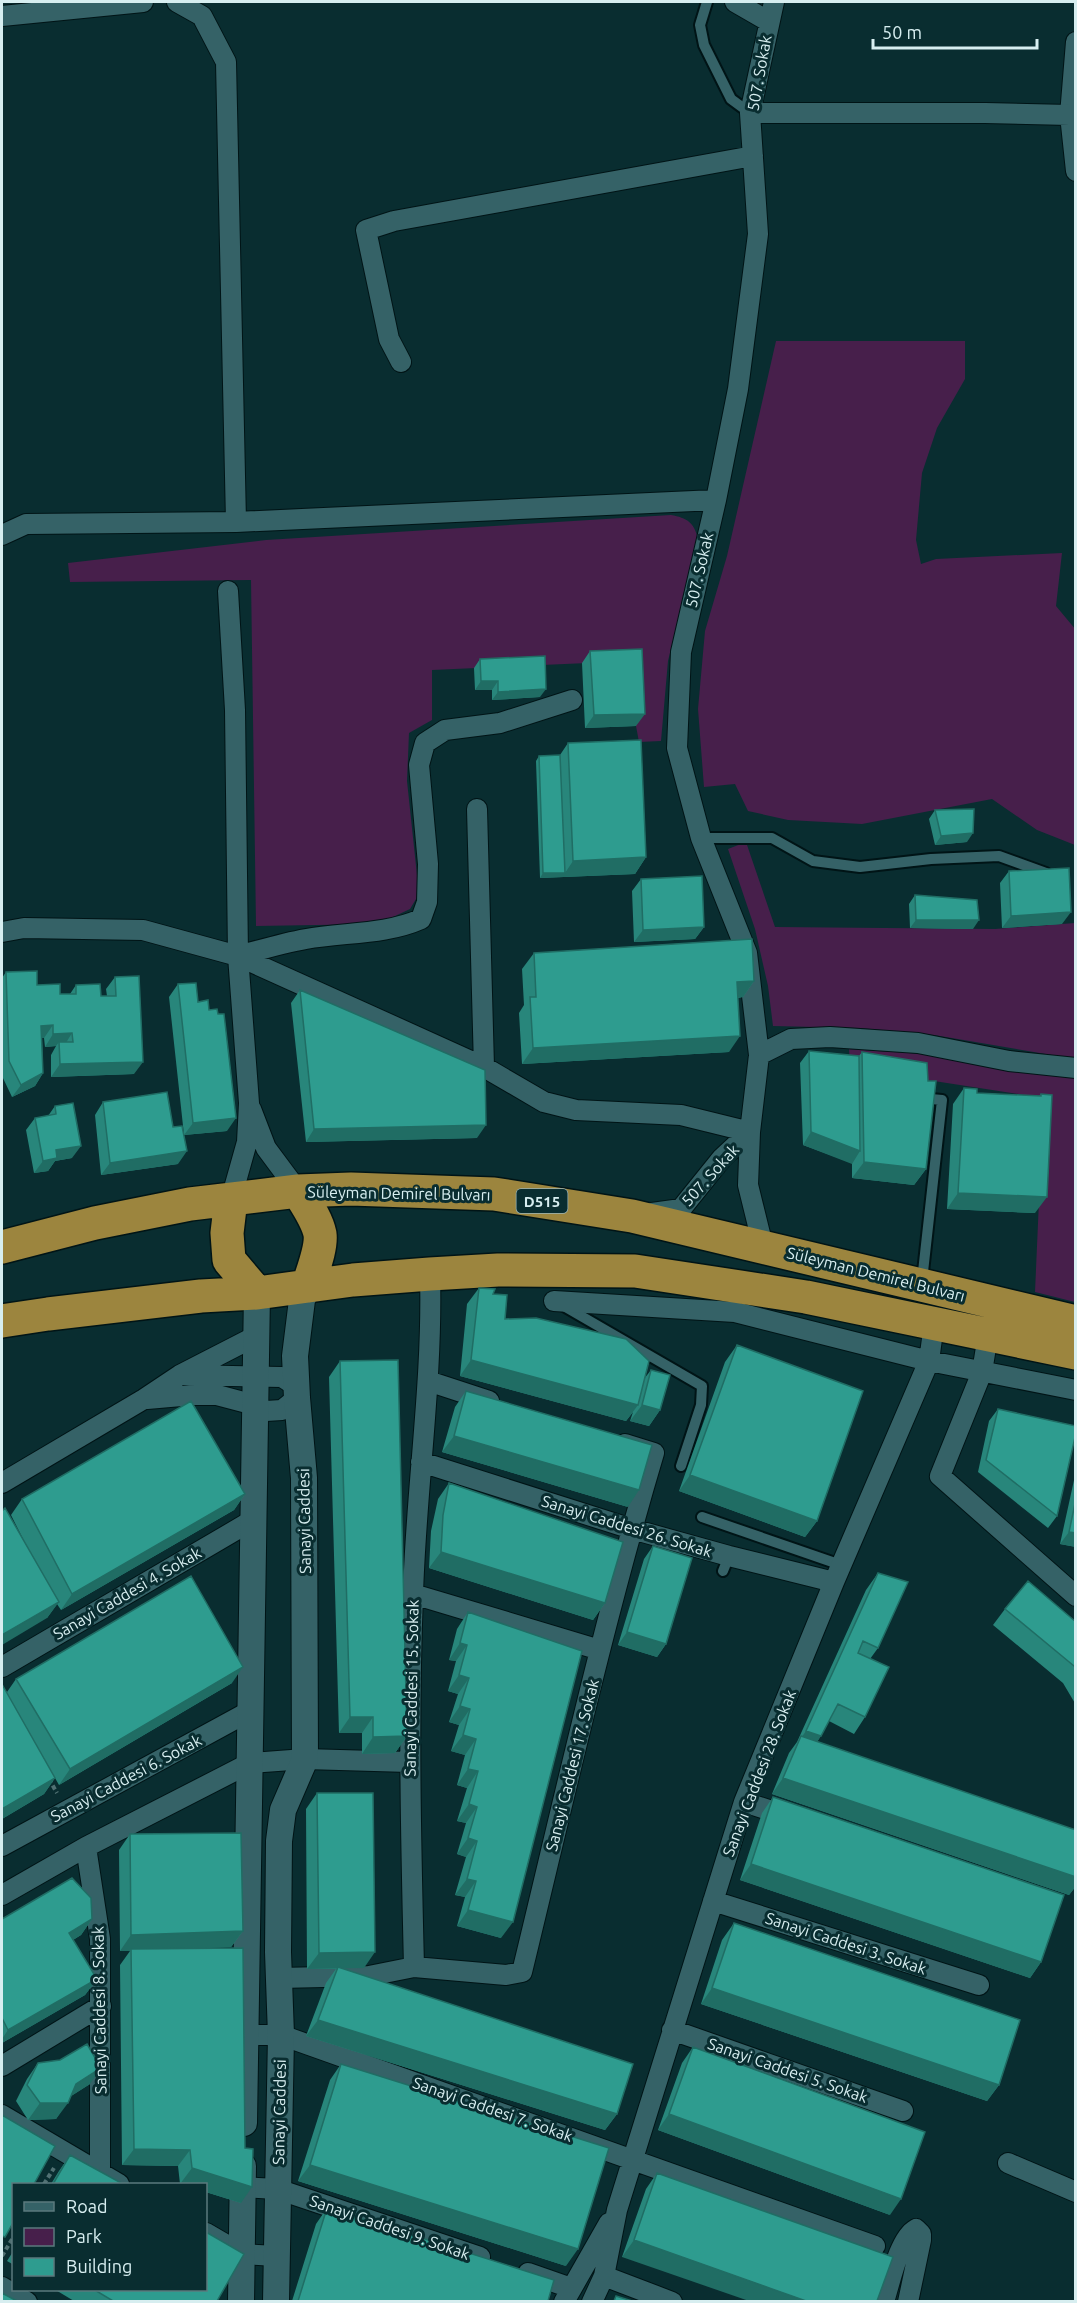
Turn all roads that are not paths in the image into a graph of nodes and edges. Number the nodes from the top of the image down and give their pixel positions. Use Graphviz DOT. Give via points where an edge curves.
graph roads {
  1 [pos="143,2"];
  2 [pos="707,2"];
  3 [pos="735,2"];
  4 [pos="774,2"];
  5 [pos="184,3"];
  6 [pos="2,16"];
  7 [pos="768,21"];
  8 [pos="1076,42"];
  9 [pos="750,113"];
  10 [pos="1070,115"];
  11 [pos="753,156"];
  12 [pos="1076,171"];
  13 [pos="401,362"];
  14 [pos="716,500"];
  15 [pos="236,522"];
  16 [pos="2,534"];
  17 [pos="228,591"];
  18 [pos="572,700"];
  19 [pos="477,809"];
  20 [pos="701,838"];
  21 [pos="1046,873"];
  22 [pos="2,932"];
  23 [pos="238,956"];
  24 [pos="759,1055"];
  25 [pos="484,1067"];
  26 [pos="1076,1068"];
  27 [pos="932,1099"];
  28 [pos="249,1103"];
  29 [pos="750,1132"];
  30 [pos="298,1191"];
  31 [pos="231,1199"];
  32 [pos="632,1216"];
  33 [pos="763,1246"];
  34 [pos="2,1247"];
  35 [pos="430,1274"];
  36 [pos="921,1284"];
  37 [pos="308,1286"];
  38 [pos="257,1293"];
  39 [pos="554,1301"];
  40 [pos="2,1321"];
  41 [pos="1076,1322"];
  42 [pos="934,1324"];
  43 [pos="988,1335"];
  44 [pos="256,1336"];
  45 [pos="1076,1353"];
  46 [pos="929,1361"];
  47 [pos="982,1372"];
  48 [pos="180,1375"];
  49 [pos="255,1377"];
  50 [pos="428,1381"];
  51 [pos="1076,1390"];
  52 [pos="296,1392"];
  53 [pos="144,1399"];
  54 [pos="255,1406"];
  55 [pos="507,1406"];
  56 [pos="609,1439"];
  57 [pos="421,1462"];
  58 [pos="681,1466"];
  59 [pos="2,1483"];
  60 [pos="702,1517"];
  61 [pos="253,1520"];
  62 [pos="632,1529"];
  63 [pos="838,1574"];
  64 [pos="413,1594"];
  65 [pos="1076,1596"];
  66 [pos="600,1650"];
  67 [pos="2,1667"];
  68 [pos="250,1711"];
  69 [pos="305,1759"];
  70 [pos="249,1762"];
  71 [pos="410,1762"];
  72 [pos="744,1802"];
  73 [pos="811,1824"];
  74 [pos="2,1846"];
  75 [pos="86,1847"];
  76 [pos="2,1895"];
  77 [pos="713,1901"];
  78 [pos="414,1967"];
  79 [pos="279,1978"];
  80 [pos="979,1985"];
  81 [pos="101,2006"];
  82 [pos="672,2030"];
  83 [pos="245,2035"];
  84 [pos="281,2035"];
  85 [pos="2,2066"];
  86 [pos="903,2111"];
  87 [pos="2,2115"];
  88 [pos="633,2158"];
  89 [pos="1008,2163"];
  90 [pos="100,2174"];
  91 [pos="117,2183"];
  92 [pos="243,2187"];
  93 [pos="277,2189"];
  94 [pos="1076,2192"];
  95 [pos="616,2210"];
  96 [pos="207,2234"];
  97 [pos="875,2246"];
  98 [pos="242,2254"];
  99 [pos="276,2256"];
  100 [pos="604,2276"];
  101 [pos="2,2286"];
  102 [pos="567,2294"];
  103 [pos="27,2301"];
  104 [pos="241,2301"];
  105 [pos="276,2301"];
  106 [pos="592,2301"];
  107 [pos="672,2301"];
  108 [pos="884,2301"];
  109 [pos="908,2301"];
  1 -- 6 [label="street"];
  2 -- 9 [label="lane" via="700,26 704,45 731,99"];
  3 -- 7 [label="street"];
  4 -- 7 [label="street, 507. Sokak"];
  5 -- 15 [label="street" via="202,16 226,62"];
  7 -- 9 [label="street, 507. Sokak"];
  8 -- 10 [label="street"];
  9 -- 10 [label="street"];
  9 -- 11 [label="street, 507. Sokak"];
  10 -- 12 [label="street"];
  11 -- 13 [label="street" via="394,221 366,230 389,339"];
  11 -- 14 [label="street, 507. Sokak" via="758,234 738,389"];
  14 -- 15 [label="street"];
  14 -- 20 [label="street, 507. Sokak" via="681,652 677,748"];
  15 -- 16 [label="street" via="26,524"];
  17 -- 23 [label="street" via="235,710"];
  18 -- 23 [label="street" via="500,723 445,730 425,743 419,765 428,864 427,902 421,919 389,929 306,939"];
  19 -- 25 [label="street"];
  20 -- 21 [label="lane" via="772,838 813,861 860,867 999,856"];
  20 -- 24 [label="street, 507. Sokak" via="747,953"];
  22 -- 23 [label="street" via="24,928 143,930"];
  23 -- 25 [label="street"];
  23 -- 28 [label="street"];
  24 -- 26 [label="street" via="791,1039 830,1037 918,1043 1009,1061"];
  24 -- 29 [label="street, 507. Sokak"];
  25 -- 29 [label="street" via="544,1102 576,1110 681,1115"];
  27 -- 36 [label="lane" via="942,1100"];
  28 -- 30 [label="street" via="266,1148"];
  28 -- 31 [label="street" via="247,1142"];
  29 -- 32 [label="street, 507. Sokak" via="722,1158 681,1209"];
  29 -- 33 [label="street, 507. Sokak" via="748,1185"];
  30 -- 31 [label="highway, Süleyman Demirel Bulvarı / D515"];
  30 -- 32 [label="highway, Süleyman Demirel Bulvarı / D515" via="494,1194"];
  30 -- 37 [label="highway" via="320,1235"];
  31 -- 34 [label="highway, Süleyman Demirel Bulvarı / D515" via="95,1223"];
  31 -- 38 [label="highway" via="229,1260"];
  32 -- 33 [label="highway, Süleyman Demirel Bulvarı / D515"];
  33 -- 36 [label="highway, Süleyman Demirel Bulvarı / D515"];
  35 -- 37 [label="highway, Süleyman Demirel Bulvarı"];
  35 -- 42 [label="highway, Süleyman Demirel Bulvarı" via="498,1270 635,1271 806,1297"];
  35 -- 50 [label="street, Sanayi Caddesi 15. Sokak"];
  36 -- 41 [label="highway, Süleyman Demirel Bulvarı / D515"];
  37 -- 38 [label="highway, Süleyman Demirel Bulvarı"];
  37 -- 52 [label="street, Sanayi Caddesi" via="302,1300 295,1356"];
  38 -- 40 [label="highway, Süleyman Demirel Bulvarı" via="201,1296"];
  38 -- 44 [label="street"];
  39 -- 46 [label="street" via="735,1312"];
  39 -- 58 [label="lane" via="702,1386"];
  42 -- 43 [label="highway, Süleyman Demirel Bulvarı"];
  42 -- 46 [label="street, Sanayi Caddesi 28. Sokak"];
  43 -- 45 [label="highway, Süleyman Demirel Bulvarı"];
  43 -- 47 [label="street"];
  44 -- 48 [label="street"];
  44 -- 49 [label="street"];
  46 -- 47 [label="street"];
  46 -- 63 [label="street, Sanayi Caddesi 28. Sokak"];
  47 -- 51 [label="street"];
  47 -- 65 [label="street" via="940,1476"];
  48 -- 49 [label="street"];
  48 -- 53 [label="street"];
  49 -- 52 [label="street" via="282,1377"];
  49 -- 54 [label="street"];
  50 -- 55 [label="street"];
  50 -- 57 [label="street, Sanayi Caddesi 15. Sokak"];
  52 -- 54 [label="street" via="282,1410 266,1411"];
  52 -- 69 [label="street, Sanayi Caddesi" via="304,1478"];
  53 -- 54 [label="street" via="217,1395"];
  53 -- 59 [label="street"];
  54 -- 61 [label="street"];
  56 -- 62 [label="street, Sanayi Caddesi 17. Sokak" via="654,1453"];
  57 -- 62 [label="street, Sanayi Caddesi 26. Sokak"];
  57 -- 64 [label="street, Sanayi Caddesi 15. Sokak"];
  60 -- 63 [label="lane"];
  61 -- 67 [label="street, Sanayi Caddesi 4. Sokak"];
  61 -- 68 [label="street"];
  62 -- 63 [label="street, Sanayi Caddesi 26. Sokak" via="726,1564"];
  62 -- 66 [label="street, Sanayi Caddesi 17. Sokak"];
  63 -- 72 [label="street, Sanayi Caddesi 28. Sokak"];
  64 -- 66 [label="street"];
  64 -- 71 [label="street, Sanayi Caddesi 15. Sokak"];
  66 -- 78 [label="street, Sanayi Caddesi 17. Sokak" via="522,1972 506,1975"];
  68 -- 70 [label="street"];
  68 -- 74 [label="street, Sanayi Caddesi 6. Sokak"];
  69 -- 70 [label="street"];
  69 -- 71 [label="street"];
  69 -- 79 [label="street, Sanayi Caddesi" via="284,1810 279,1841"];
  70 -- 75 [label="street"];
  70 -- 83 [label="street"];
  71 -- 78 [label="street, Sanayi Caddesi 15. Sokak"];
  72 -- 73 [label="street"];
  72 -- 77 [label="street, Sanayi Caddesi 28. Sokak"];
  75 -- 76 [label="street"];
  75 -- 81 [label="street, Sanayi Caddesi 8. Sokak" via="100,1939"];
  77 -- 80 [label="street, Sanayi Caddesi 3. Sokak"];
  77 -- 82 [label="street, Sanayi Caddesi 28. Sokak"];
  78 -- 79 [label="street" via="369,1976"];
  79 -- 84 [label="street, Sanayi Caddesi"];
  81 -- 85 [label="street"];
  81 -- 90 [label="street, Sanayi Caddesi 8. Sokak"];
  82 -- 86 [label="street, Sanayi Caddesi 5. Sokak"];
  82 -- 88 [label="street, Sanayi Caddesi 28. Sokak"];
  83 -- 84 [label="street, Sanayi Caddesi"];
  83 -- 92 [label="street"];
  84 -- 88 [label="street, Sanayi Caddesi 7. Sokak"];
  84 -- 93 [label="street, Sanayi Caddesi"];
  87 -- 90 [label="street"];
  88 -- 95 [label="street, Sanayi Caddesi 28. Sokak"];
  88 -- 97 [label="street, Sanayi Caddesi 7. Sokak"];
  89 -- 94 [label="street"];
  90 -- 91 [label="street"];
  92 -- 93 [label="street, Sanayi Caddesi"];
  92 -- 98 [label="street"];
  93 -- 99 [label="street, Sanayi Caddesi"];
  93 -- 102 [label="street, Sanayi Caddesi 9. Sokak" via="509,2267"];
  95 -- 100 [label="street, Sanayi Caddesi 28. Sokak"];
  95 -- 102 [label="street"];
  96 -- 98 [label="street"];
  98 -- 99 [label="street"];
  98 -- 104 [label="street"];
  99 -- 105 [label="street, Sanayi Caddesi"];
  100 -- 106 [label="street, Sanayi Caddesi 28. Sokak"];
  100 -- 107 [label="street"];
  101 -- 103 [label="street"];
  108 -- 109 [label="street" via="899,2254 910,2232 916,2229 921,2240"];
}
